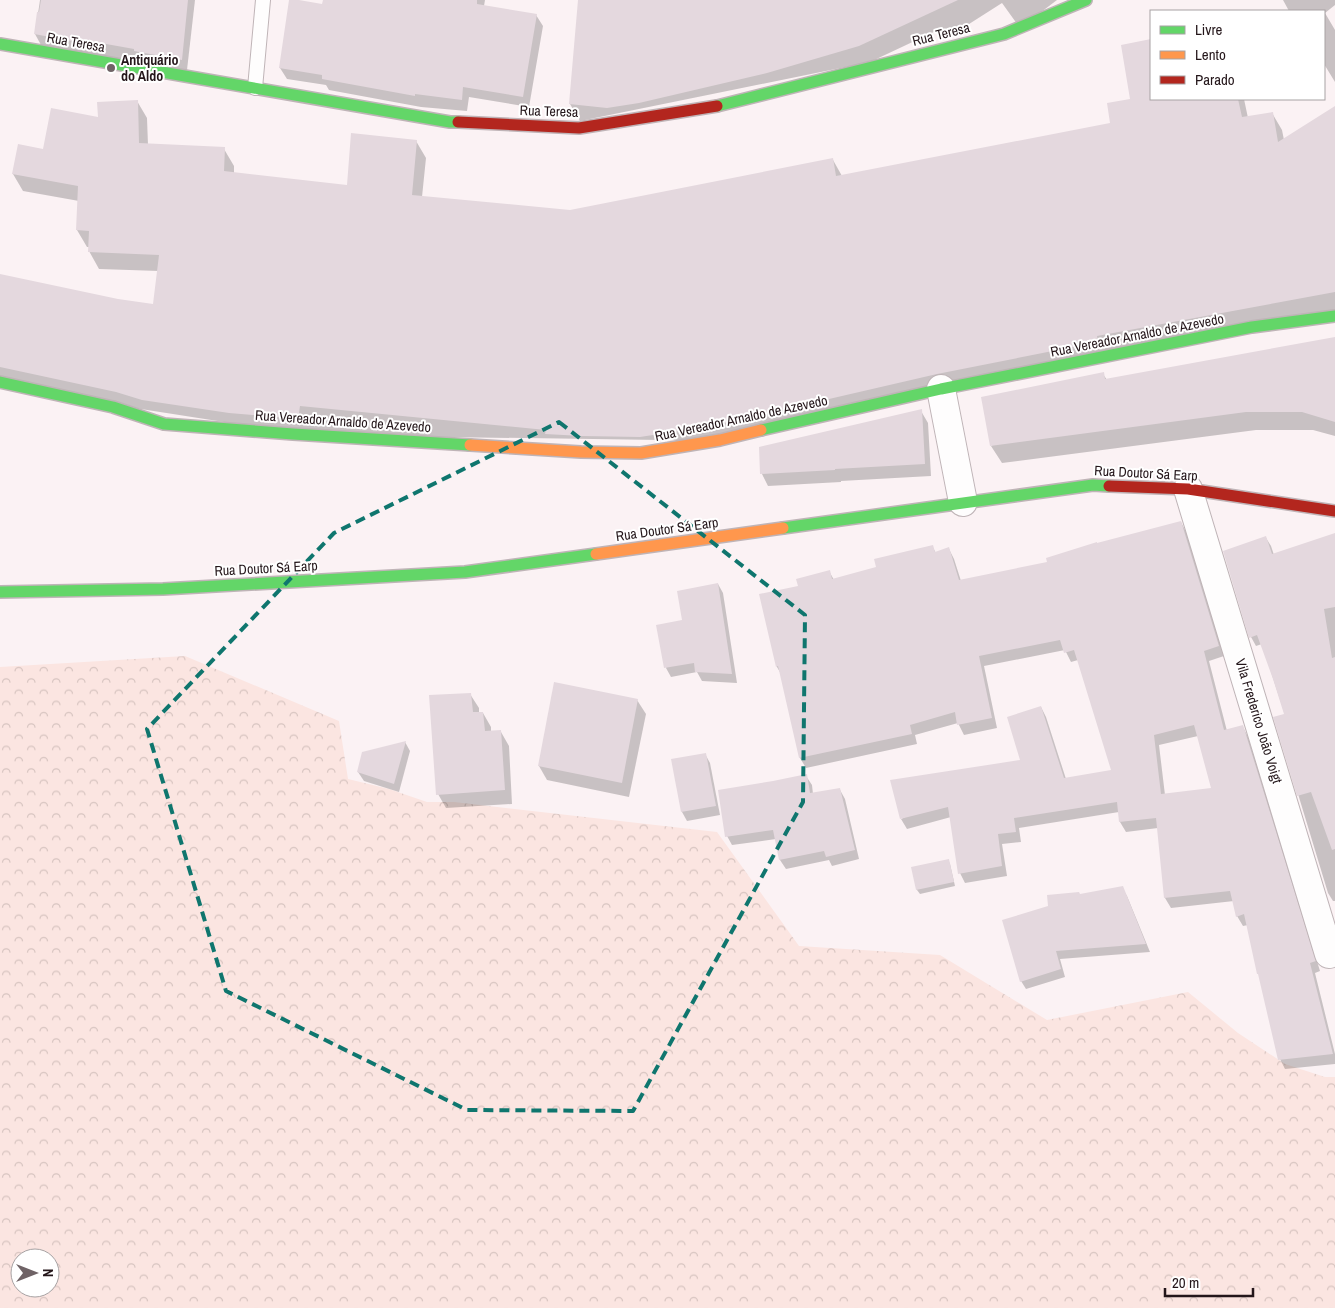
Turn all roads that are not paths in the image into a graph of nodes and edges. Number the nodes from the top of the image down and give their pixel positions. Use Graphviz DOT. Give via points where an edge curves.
graph roads {
  1 [pos="263,0"];
  2 [pos="1086,0"];
  3 [pos="0,44"];
  4 [pos="255,88"];
  5 [pos="1335,316"];
  6 [pos="0,382"];
  7 [pos="941,389"];
  8 [pos="1188,489"];
  9 [pos="963,502"];
  10 [pos="1335,510"];
  11 [pos="0,592"];
  12 [pos="1329,954"];
  1 -- 4 [label="lane"];
  2 -- 4 [label="main road, Rua Teresa" via="1004,34 720,106 579,128 450,122"];
  3 -- 4 [label="main road, Rua Teresa"];
  5 -- 7 [label="main road, Rua Vereador Arnaldo de Azevedo" via="1252,327"];
  6 -- 7 [label="main road, Rua Vereador Arnaldo de Azevedo" via="113,407 164,424 581,452 641,453 720,440"];
  7 -- 9 [label="street"];
  8 -- 9 [label="main road, Rua Doutor Sá Earp" via="1094,485"];
  8 -- 10 [label="main road, Rua Doutor Sá Earp"];
  8 -- 12 [label="street, Vila Frederico João Voigt"];
  9 -- 11 [label="main road, Rua Doutor Sá Earp" via="465,572 163,589"];
}
